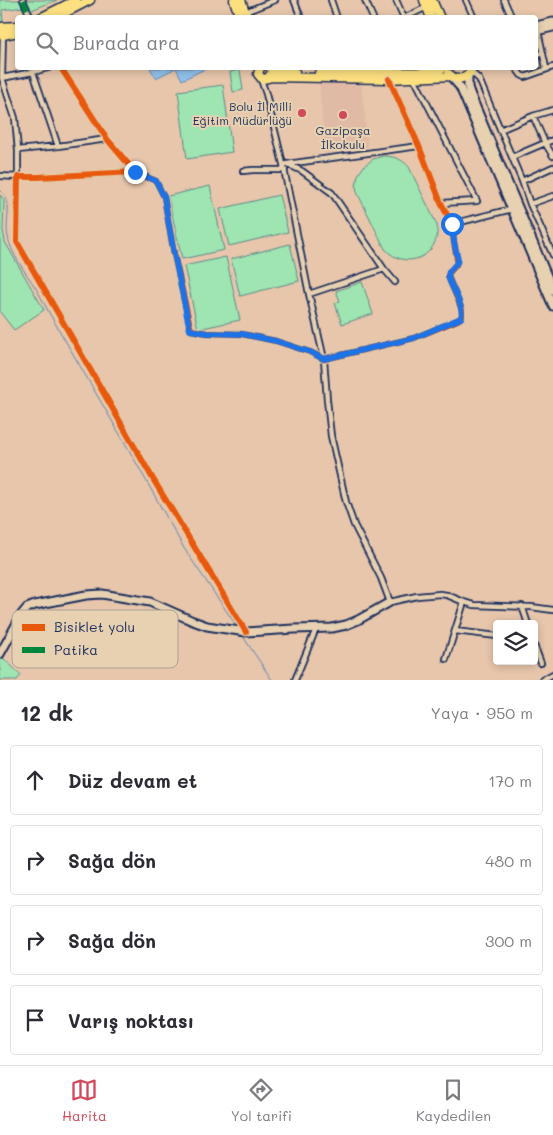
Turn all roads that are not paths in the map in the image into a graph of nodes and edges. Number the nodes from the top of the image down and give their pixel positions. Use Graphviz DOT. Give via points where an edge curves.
graph roads {
  1 [pos="23,0"];
  2 [pos="76,0"];
  3 [pos="90,0"];
  4 [pos="234,0"];
  5 [pos="241,0"];
  6 [pos="275,0"];
  7 [pos="294,0"];
  8 [pos="331,0"];
  9 [pos="365,0"];
  10 [pos="396,0"];
  11 [pos="466,0"];
  12 [pos="504,0"];
  13 [pos="428,2"];
  14 [pos="30,15"];
  15 [pos="46,15"];
  16 [pos="61,15"];
  17 [pos="243,15"];
  18 [pos="244,15"];
  19 [pos="246,15"];
  20 [pos="300,15"];
  21 [pos="336,15"];
  22 [pos="372,15"];
  23 [pos="403,15"];
  24 [pos="408,15"];
  25 [pos="431,15"];
  26 [pos="438,15"];
  27 [pos="473,15"];
  28 [pos="511,15"];
  29 [pos="553,22"];
  30 [pos="15,26"];
  31 [pos="0,27"];
  32 [pos="553,27"];
  33 [pos="538,29"];
  34 [pos="538,30"];
  35 [pos="15,33"];
  36 [pos="2,35"];
  37 [pos="538,37"];
  38 [pos="543,53"];
  39 [pos="538,54"];
  40 [pos="553,67"];
  41 [pos="546,68"];
  42 [pos="40,70"];
  43 [pos="62,70"];
  44 [pos="259,70"];
  45 [pos="397,70"];
  46 [pos="423,70"];
  47 [pos="439,70"];
  48 [pos="446,70"];
  49 [pos="517,70"];
  50 [pos="470,71"];
  51 [pos="33,72"];
  52 [pos="269,73"];
  53 [pos="452,77"];
  54 [pos="2,78"];
  55 [pos="414,78"];
  56 [pos="389,79"];
  57 [pos="266,94"];
  58 [pos="553,110"];
  59 [pos="533,116"];
  60 [pos="500,130"];
  61 [pos="107,140"];
  62 [pos="553,140"];
  63 [pos="545,143"];
  64 [pos="58,146"];
  65 [pos="419,146"];
  66 [pos="18,150"];
  67 [pos="553,156"];
  68 [pos="512,157"];
  69 [pos="285,164"];
  70 [pos="553,167"];
  71 [pos="285,170"];
  72 [pos="243,171"];
  73 [pos="135,172"];
  74 [pos="0,176"];
  75 [pos="18,177"];
  76 [pos="522,181"];
  77 [pos="553,196"];
  78 [pos="441,203"];
  79 [pos="530,204"];
  80 [pos="512,209"];
  81 [pos="452,224"];
  82 [pos="553,255"];
  83 [pos="384,269"];
  84 [pos="395,282"];
  85 [pos="553,290"];
  86 [pos="309,294"];
  87 [pos="553,306"];
  88 [pos="324,359"];
  89 [pos="390,602"];
  90 [pos="464,602"];
  91 [pos="522,606"];
  92 [pos="25,610"];
  93 [pos="167,610"];
  94 [pos="553,610"];
  95 [pos="178,615"];
  96 [pos="527,620"];
  97 [pos="316,629"];
  98 [pos="455,631"];
  99 [pos="12,632"];
  100 [pos="246,632"];
  101 [pos="493,636"];
  102 [pos="0,654"];
  103 [pos="538,658"];
  104 [pos="446,659"];
  105 [pos="540,664"];
  106 [pos="553,674"];
  107 [pos="295,680"];
  108 [pos="542,680"];
  1 -- 14 [label="street"];
  2 -- 15 [label="main road"];
  3 -- 16 [label="main road"];
  4 -- 17 [label="main road"];
  5 -- 18 [label="main road"];
  6 -- 19 [label="street"];
  7 -- 20 [label="street"];
  8 -- 21 [label="street"];
  9 -- 22 [label="street"];
  10 -- 23 [label="street"];
  11 -- 27 [label="street"];
  12 -- 28 [label="street"];
  13 -- 24 [label="street"];
  13 -- 25 [label="main road"];
  13 -- 26 [label="main road"];
  29 -- 33 [label="main road"];
  30 -- 31 [label="main road"];
  32 -- 34 [label="main road"];
  35 -- 36 [label="main road"];
  36 -- 54 [label="street"];
  37 -- 38 [label="street"];
  38 -- 39 [label="street"];
  38 -- 41 [label="street"];
  40 -- 41 [label="street"];
  41 -- 49 [label="street" via="525,77"];
  42 -- 51 [label="street"];
  43 -- 61 [label="street"];
  44 -- 52 [label="main road" via="262,78"];
  44 -- 57 [label="street"];
  45 -- 46 [label="main road"];
  45 -- 52 [label="main road"];
  46 -- 47 [label="main road"];
  48 -- 53 [label="main road"];
  50 -- 53 [label="main road" via="461,79"];
  50 -- 60 [label="street" via="479,79"];
  50 -- 85 [label="main road" via="470,93"];
  51 -- 54 [label="street"];
  51 -- 64 [label="street"];
  52 -- 56 [label="main road"];
  52 -- 57 [label="street"];
  53 -- 55 [label="main road"];
  53 -- 80 [label="main road" via="460,87"];
  54 -- 66 [label="street" via="16,118"];
  55 -- 56 [label="main road"];
  55 -- 78 [label="street" via="477,201"];
  56 -- 65 [label="street"];
  57 -- 69 [label="street"];
  58 -- 59 [label="street"];
  59 -- 60 [label="street"];
  59 -- 63 [label="street"];
  60 -- 68 [label="street"];
  61 -- 64 [label="street"];
  61 -- 73 [label="street"];
  62 -- 63 [label="street"];
  63 -- 67 [label="street"];
  63 -- 68 [label="street"];
  64 -- 66 [label="street"];
  65 -- 69 [label="street"];
  65 -- 78 [label="street"];
  66 -- 75 [label="street"];
  68 -- 76 [label="street"];
  69 -- 71 [label="street"];
  69 -- 83 [label="street" via="302,170 332,193"];
  70 -- 76 [label="street"];
  71 -- 72 [label="street"];
  71 -- 86 [label="street"];
  73 -- 75 [label="street"];
  73 -- 88 [label="street" via="156,181 164,197 190,330 242,334 276,341"];
  74 -- 75 [label="street"];
  75 -- 100 [label="street" via="17,242"];
  76 -- 79 [label="street"];
  77 -- 79 [label="street"];
  78 -- 81 [label="street"];
  79 -- 82 [label="street"];
  80 -- 81 [label="street"];
  80 -- 87 [label="main road"];
  81 -- 88 [label="street" via="458,260 448,276 462,310 461,318 414,338"];
  83 -- 84 [label="street"];
  83 -- 86 [label="street"];
  86 -- 88 [label="street"];
  88 -- 89 [label="street" via="332,436 346,502"];
  89 -- 90 [label="street" via="433,594 447,595"];
  89 -- 97 [label="main road" via="346,625"];
  90 -- 91 [label="street" via="484,606"];
  90 -- 98 [label="street"];
  91 -- 94 [label="street"];
  91 -- 96 [label="street"];
  92 -- 93 [label="main road" via="34,605 102,594 150,602"];
  95 -- 100 [label="main road" via="207,626"];
  97 -- 100 [label="main road"];
  97 -- 107 [label="street"];
  98 -- 101 [label="street"];
  98 -- 104 [label="street"];
  99 -- 102 [label="main road"];
  103 -- 105 [label="street"];
  106 -- 108 [label="street"];
}
